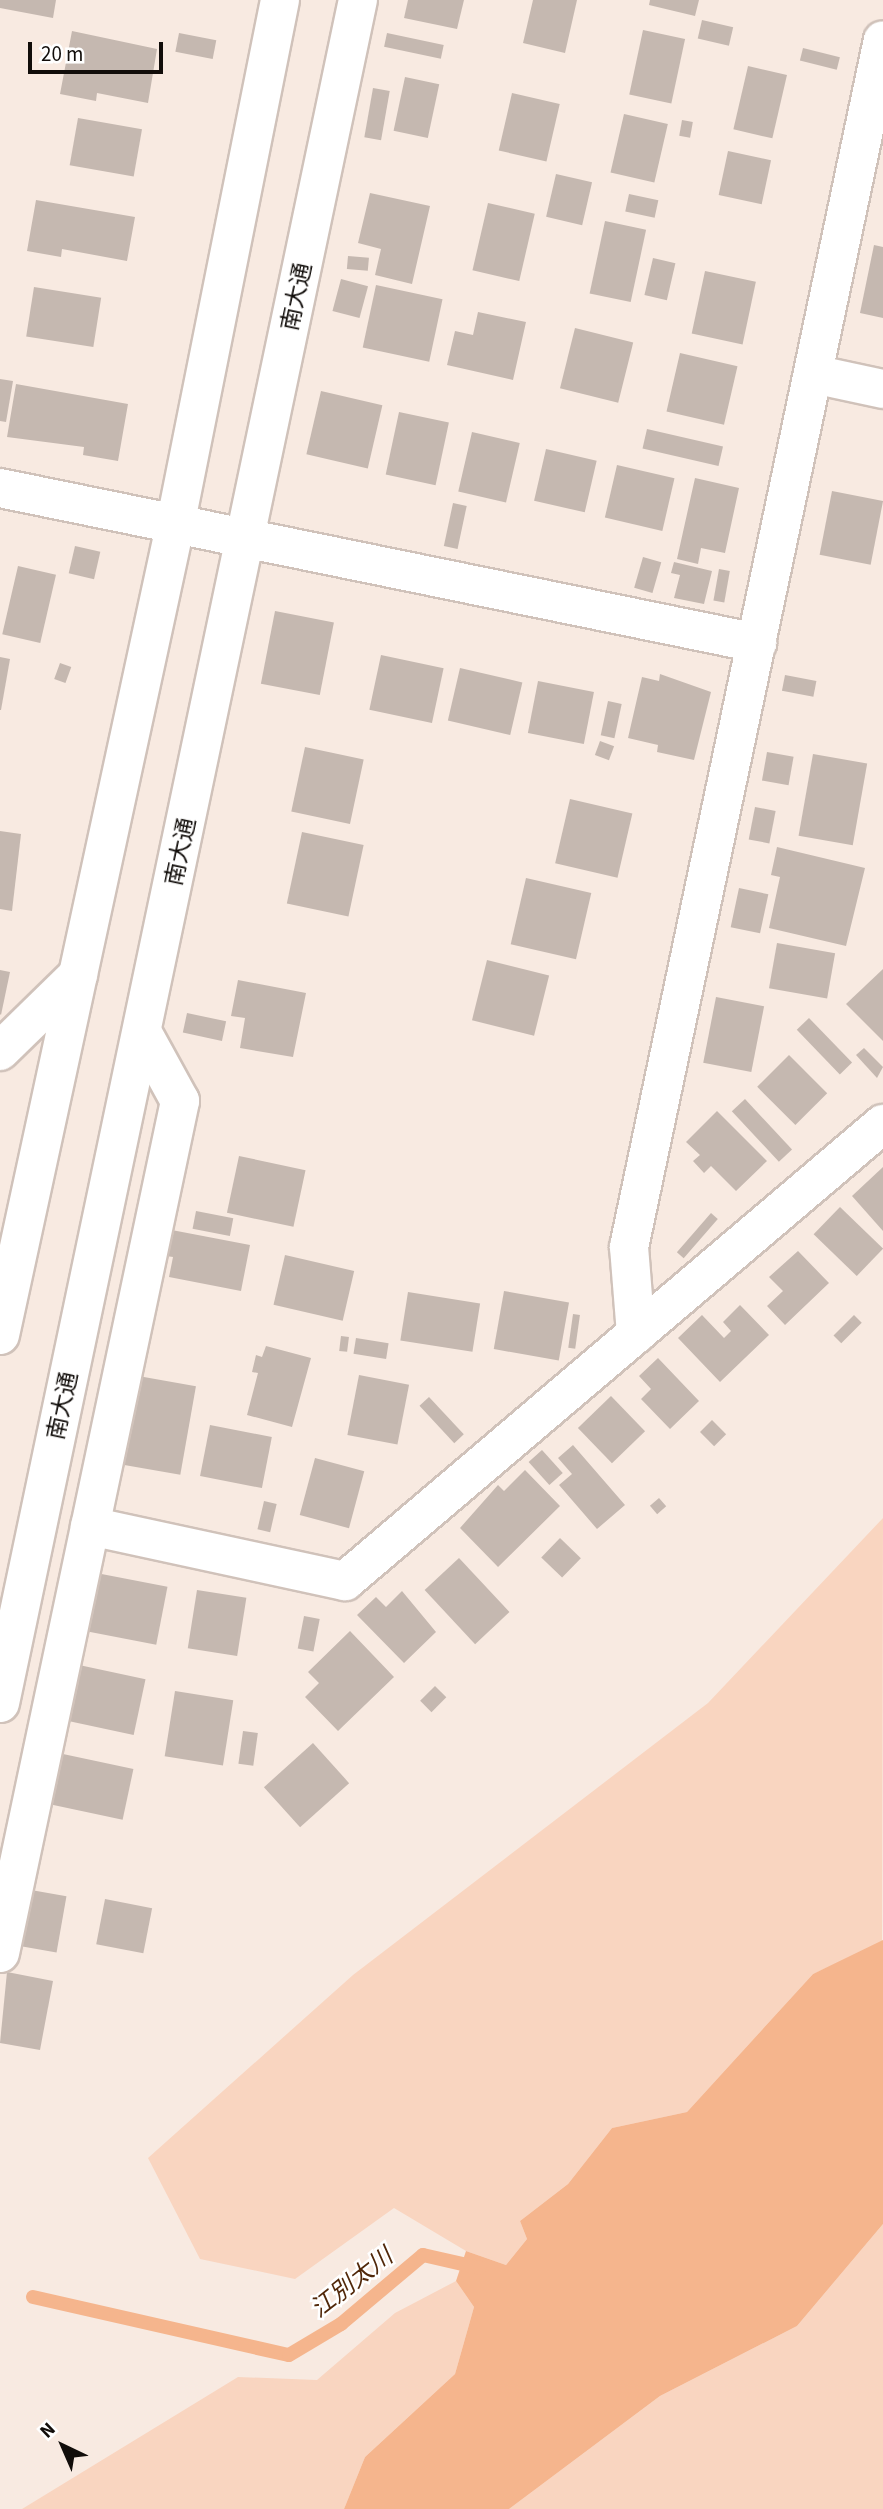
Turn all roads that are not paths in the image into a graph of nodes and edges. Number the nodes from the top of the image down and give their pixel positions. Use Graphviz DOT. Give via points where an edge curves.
graph roads {
  1 [pos="279,0"];
  2 [pos="358,0"];
  3 [pos="883,40"];
  4 [pos="813,374"];
  5 [pos="883,388"];
  6 [pos="0,488"];
  7 [pos="176,526"];
  8 [pos="247,542"];
  9 [pos="757,643"];
  10 [pos="78,975"];
  11 [pos="142,1032"];
  12 [pos="0,1051"];
  13 [pos="883,1124"];
  14 [pos="636,1334"];
  15 [pos="0,1335"];
  16 [pos="90,1526"];
  17 [pos="0,1703"];
  18 [pos="0,1953"];
  1 -- 7 [label="street"];
  2 -- 8 [label="street, 南大通"];
  3 -- 4 [label="street"];
  4 -- 5 [label="street"];
  4 -- 9 [label="street"];
  6 -- 7 [label="street"];
  7 -- 8 [label="street"];
  7 -- 10 [label="street"];
  8 -- 9 [label="street"];
  8 -- 11 [label="street, 南大通"];
  9 -- 14 [label="street" via="629,1247"];
  10 -- 12 [label="street"];
  10 -- 15 [label="street"];
  11 -- 16 [label="street" via="180,1101"];
  11 -- 17 [label="street, 南大通"];
  13 -- 14 [label="street"];
  14 -- 16 [label="street" via="345,1581"];
  16 -- 18 [label="street"];
}
